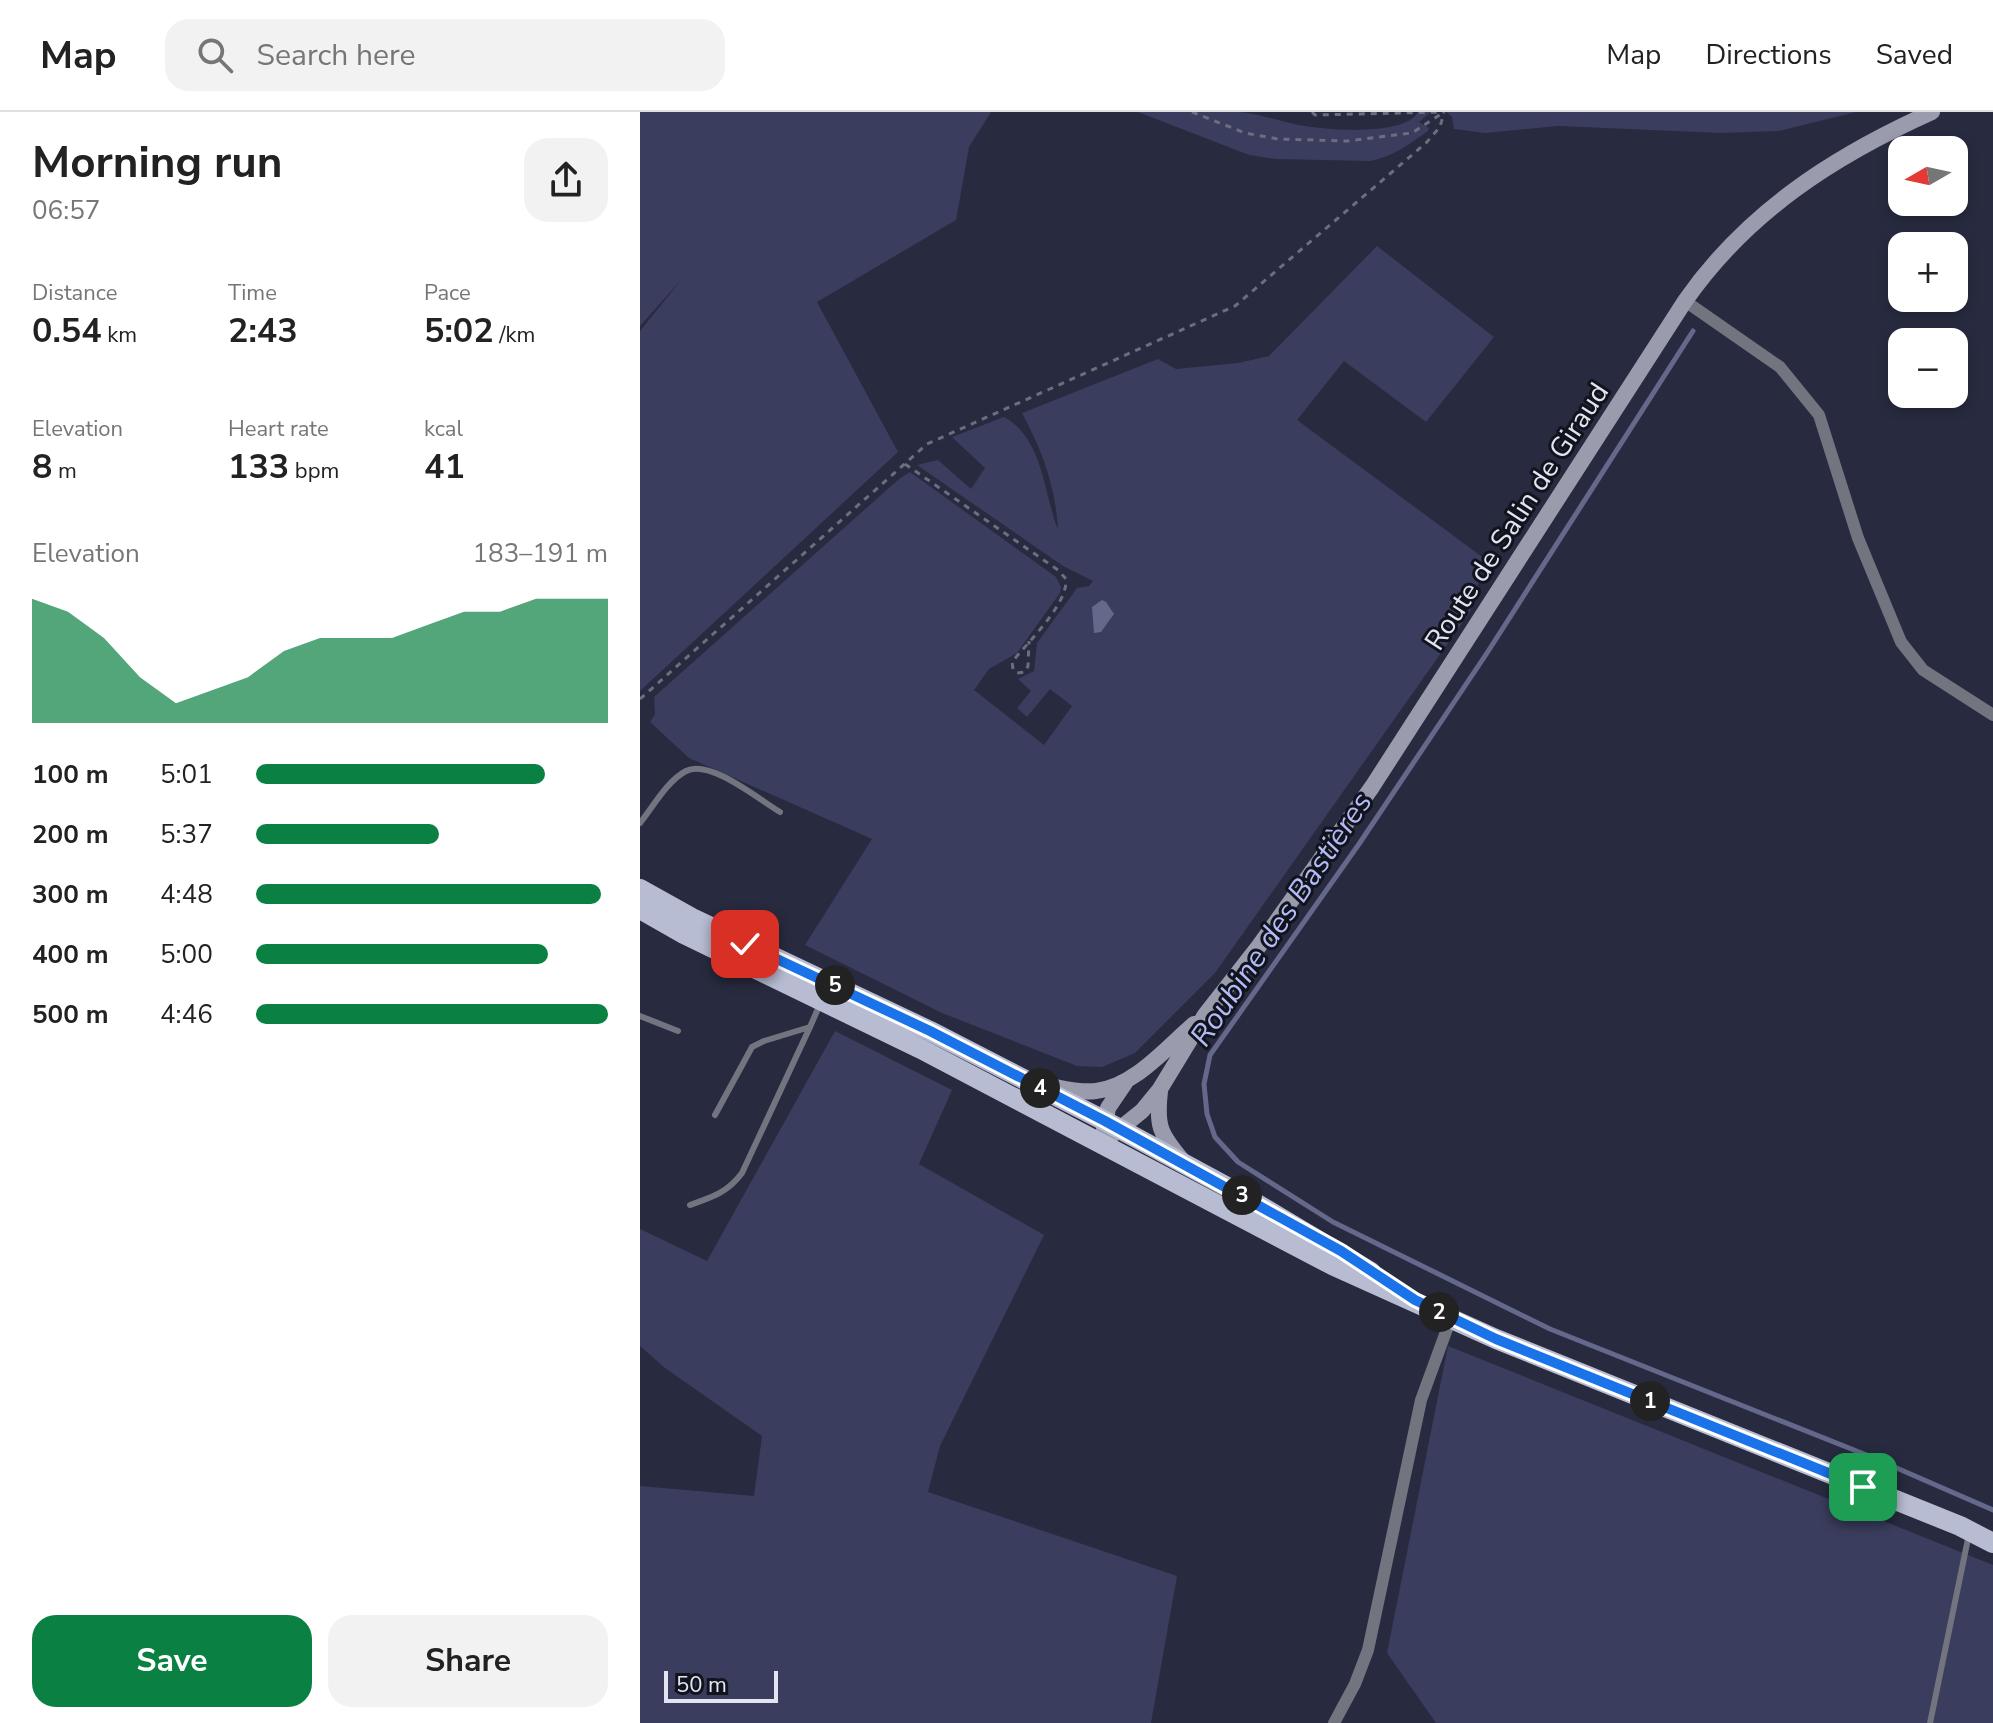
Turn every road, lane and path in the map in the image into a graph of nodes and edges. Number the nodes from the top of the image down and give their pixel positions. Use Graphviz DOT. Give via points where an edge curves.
graph roads {
  1 [pos="1192,112"];
  2 [pos="1312,112"];
  3 [pos="1444,112"];
  4 [pos="1932,112"];
  5 [pos="1685,301"];
  6 [pos="905,464"];
  7 [pos="1029,641"];
  8 [pos="640,699"];
  9 [pos="1993,715"];
  10 [pos="780,812"];
  11 [pos="640,823"];
  12 [pos="640,889"];
  13 [pos="640,909"];
  14 [pos="688,926"];
  15 [pos="826,992"];
  16 [pos="1205,1015"];
  17 [pos="640,1016"];
  18 [pos="810,1027"];
  19 [pos="678,1031"];
  20 [pos="1126,1082"];
  21 [pos="1160,1089"];
  22 [pos="1024,1090"];
  23 [pos="715,1115"];
  24 [pos="1113,1126"];
  25 [pos="1102,1143"];
  26 [pos="1186,1164"];
  27 [pos="690,1205"];
  28 [pos="1415,1300"];
  29 [pos="1451,1318"];
  30 [pos="1984,1537"];
  31 [pos="1334,1723"];
  32 [pos="1930,1723"];
  1 -- 3 [label="path" via="1245,133 1347,141 1412,133"];
  2 -- 3 [label="path"];
  3 -- 6 [label="path" via="1440,127 1426,143 1235,306 927,444"];
  4 -- 5 [label="main road, Route de Salin de Giraud" via="1867,143 1786,194 1722,253"];
  5 -- 9 [label="street" via="1780,367 1819,415 1858,538 1901,642 1923,670"];
  5 -- 16 [label="main road, Route de Salin de Giraud" via="1372,787"];
  6 -- 7 [label="path" via="1066,579 1063,598"];
  6 -- 8 [label="path"];
  7 -- 7 [label="path" via="1012,662 1017,673 1028,666"];
  10 -- 11 [label="lane" via="700,767 674,781"];
  12 -- 14 [label="main road"];
  13 -- 14 [label="main road"];
  14 -- 15 [label="main road"];
  15 -- 18 [label="lane"];
  15 -- 22 [label="main road"];
  16 -- 20 [label="main road, Route de Salin de Giraud"];
  16 -- 21 [label="main road, Route de Salin de Giraud"];
  17 -- 19 [label="lane"];
  18 -- 23 [label="lane" via="752,1047"];
  18 -- 27 [label="lane" via="742,1173 731,1187"];
  20 -- 22 [label="main road, Route de Salin de Giraud" via="1097,1091"];
  20 -- 24 [label="main road, Route de Salin de Giraud" via="1112,1100"];
  21 -- 24 [label="main road, Route de Salin de Giraud" via="1142,1111"];
  21 -- 26 [label="main road" via="1160,1130"];
  22 -- 24 [label="main road"];
  22 -- 25 [label="main road"];
  24 -- 25 [label="main road, Route de Salin de Giraud"];
  24 -- 26 [label="main road"];
  25 -- 28 [label="main road" via="1334,1266"];
  26 -- 28 [label="main road" via="1341,1251"];
  28 -- 29 [label="main road"];
  29 -- 30 [label="main road"];
  29 -- 31 [label="street" via="1421,1400 1368,1650"];
  30 -- 32 [label="lane"];
}
